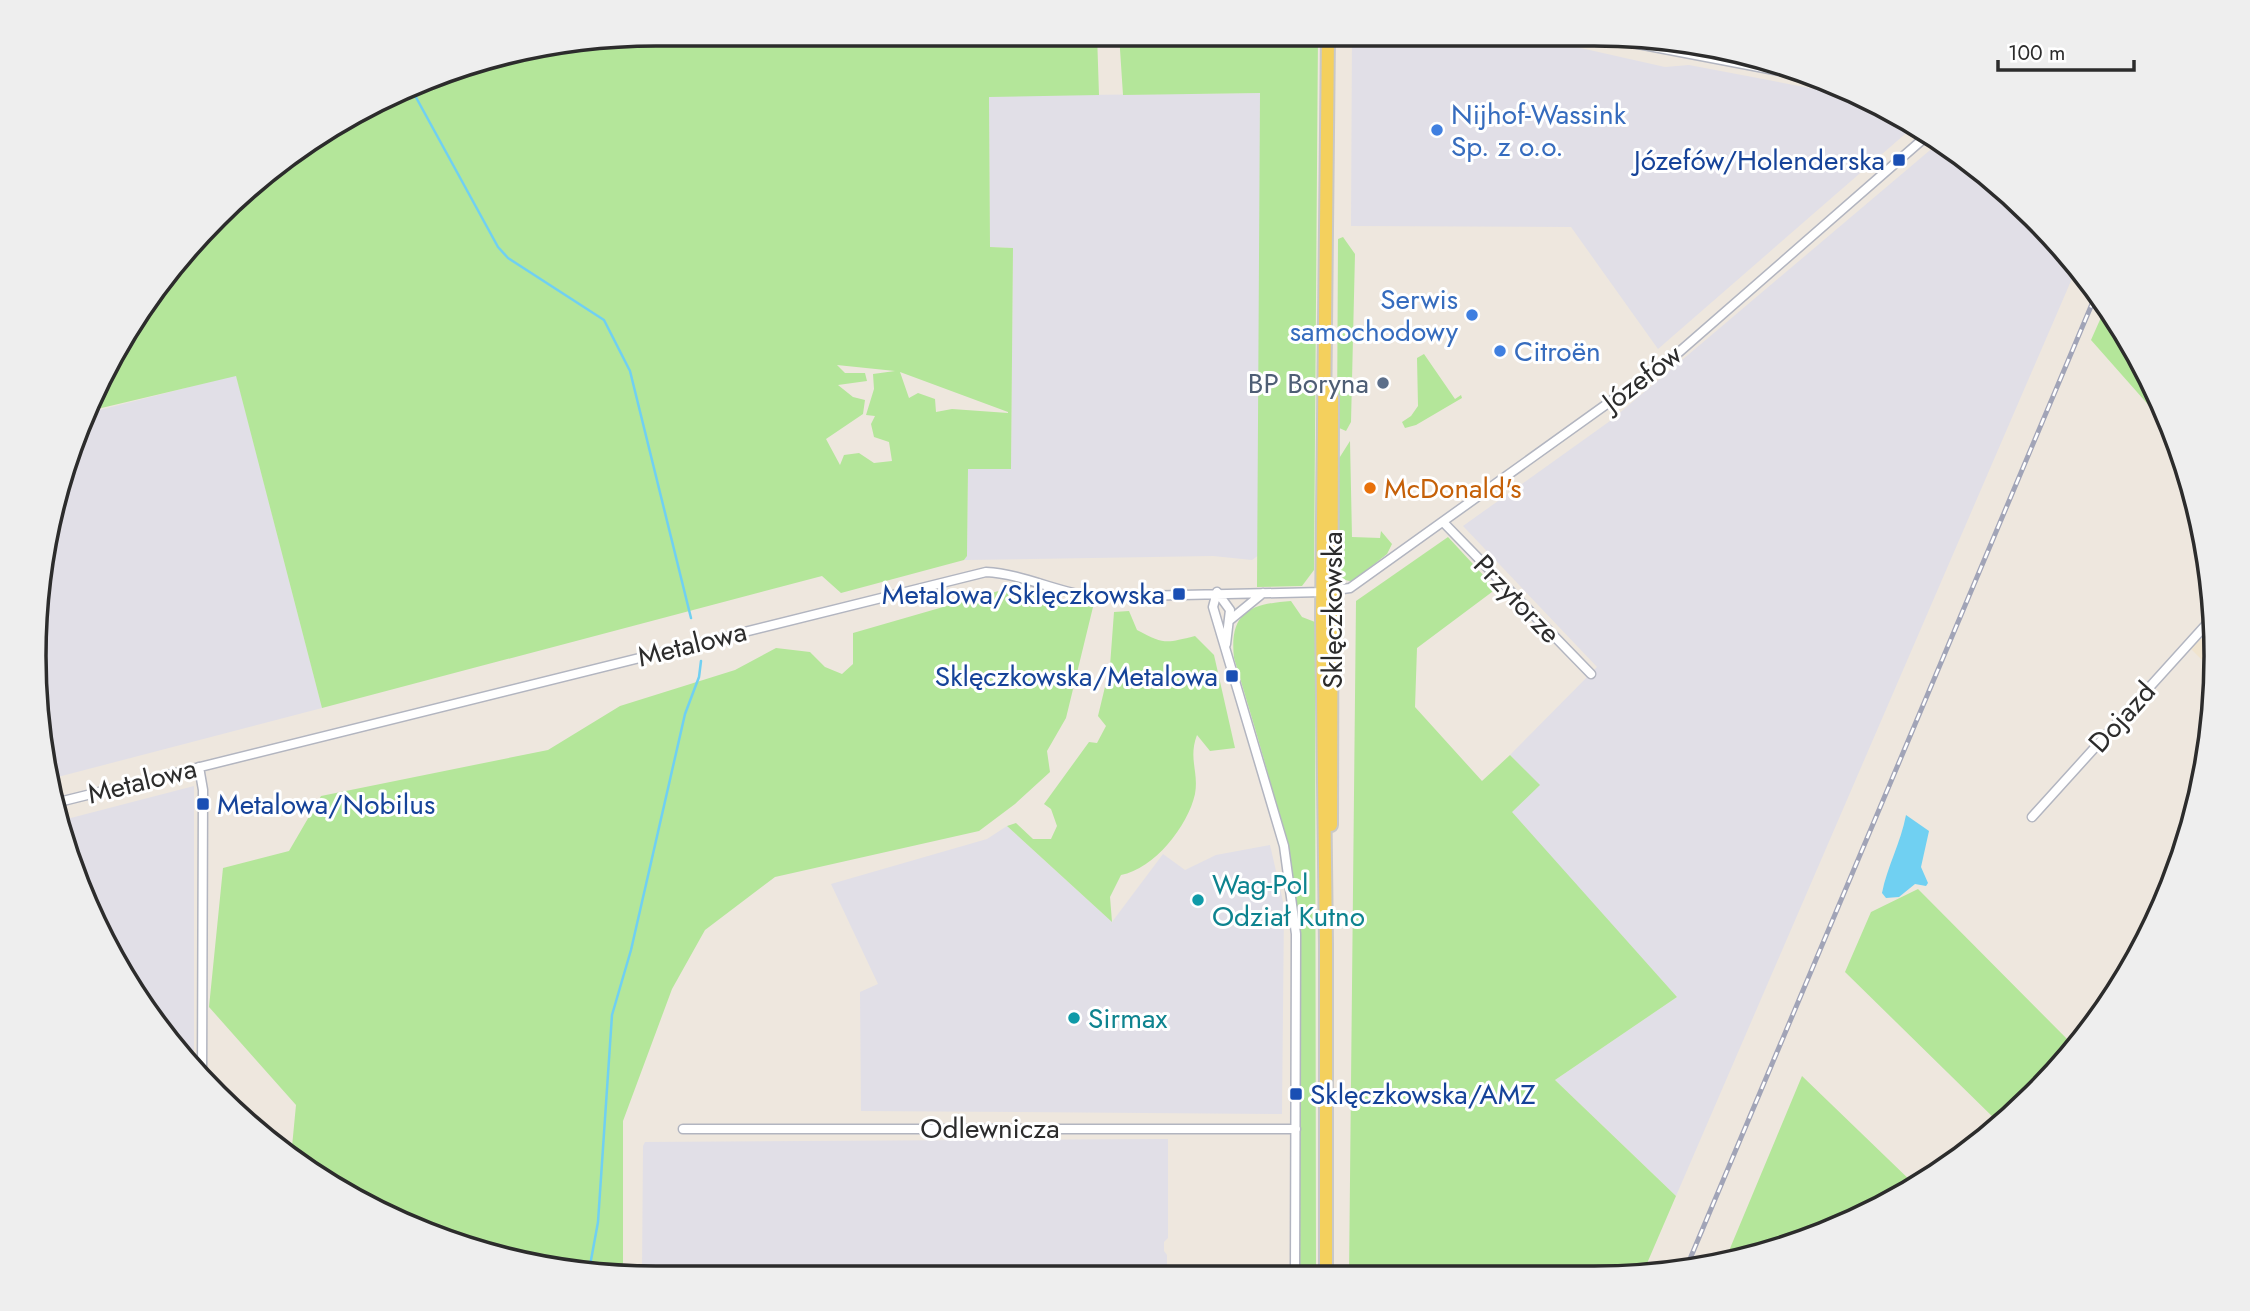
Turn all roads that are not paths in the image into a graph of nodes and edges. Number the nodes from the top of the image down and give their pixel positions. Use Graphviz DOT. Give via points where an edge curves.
graph roads {
  1 [pos="1328,46"];
  2 [pos="1691,54"];
  3 [pos="1740,63"];
  4 [pos="1921,141"];
  5 [pos="1443,522"];
  6 [pos="1327,591"];
  7 [pos="1217,592"];
  8 [pos="1264,592"];
  9 [pos="1230,620"];
  10 [pos="2203,628"];
  11 [pos="1225,645"];
  12 [pos="1591,674"];
  13 [pos="199,767"];
  14 [pos="63,801"];
  15 [pos="2032,817"];
  16 [pos="202,1063"];
  17 [pos="683,1129"];
  18 [pos="1296,1129"];
  19 [pos="1295,1266"];
  20 [pos="1326,1266"];
  1 -- 6 [label="main road, Sklęczkowska"];
  2 -- 3 [label="street"];
  4 -- 5 [label="street, Józefów" via="1678,353"];
  5 -- 6 [label="street, Józefów" via="1350,588"];
  5 -- 12 [label="street, Przytorze"];
  6 -- 8 [label="street, Metalowa"];
  6 -- 20 [label="main road, Sklęczkowska"];
  7 -- 8 [label="street, Metalowa"];
  7 -- 9 [label="street" via="1230,610"];
  7 -- 11 [label="street" via="1213,607"];
  7 -- 13 [label="street, Metalowa" via="1093,597 1005,573 972,574"];
  8 -- 9 [label="street"];
  9 -- 11 [label="street"];
  10 -- 15 [label="street, Dojazd"];
  11 -- 18 [label="street" via="1284,846 1292,889"];
  13 -- 14 [label="street, Metalowa"];
  13 -- 16 [label="street" via="203,804"];
  17 -- 18 [label="street, Odlewnicza"];
  18 -- 19 [label="street"];
}
